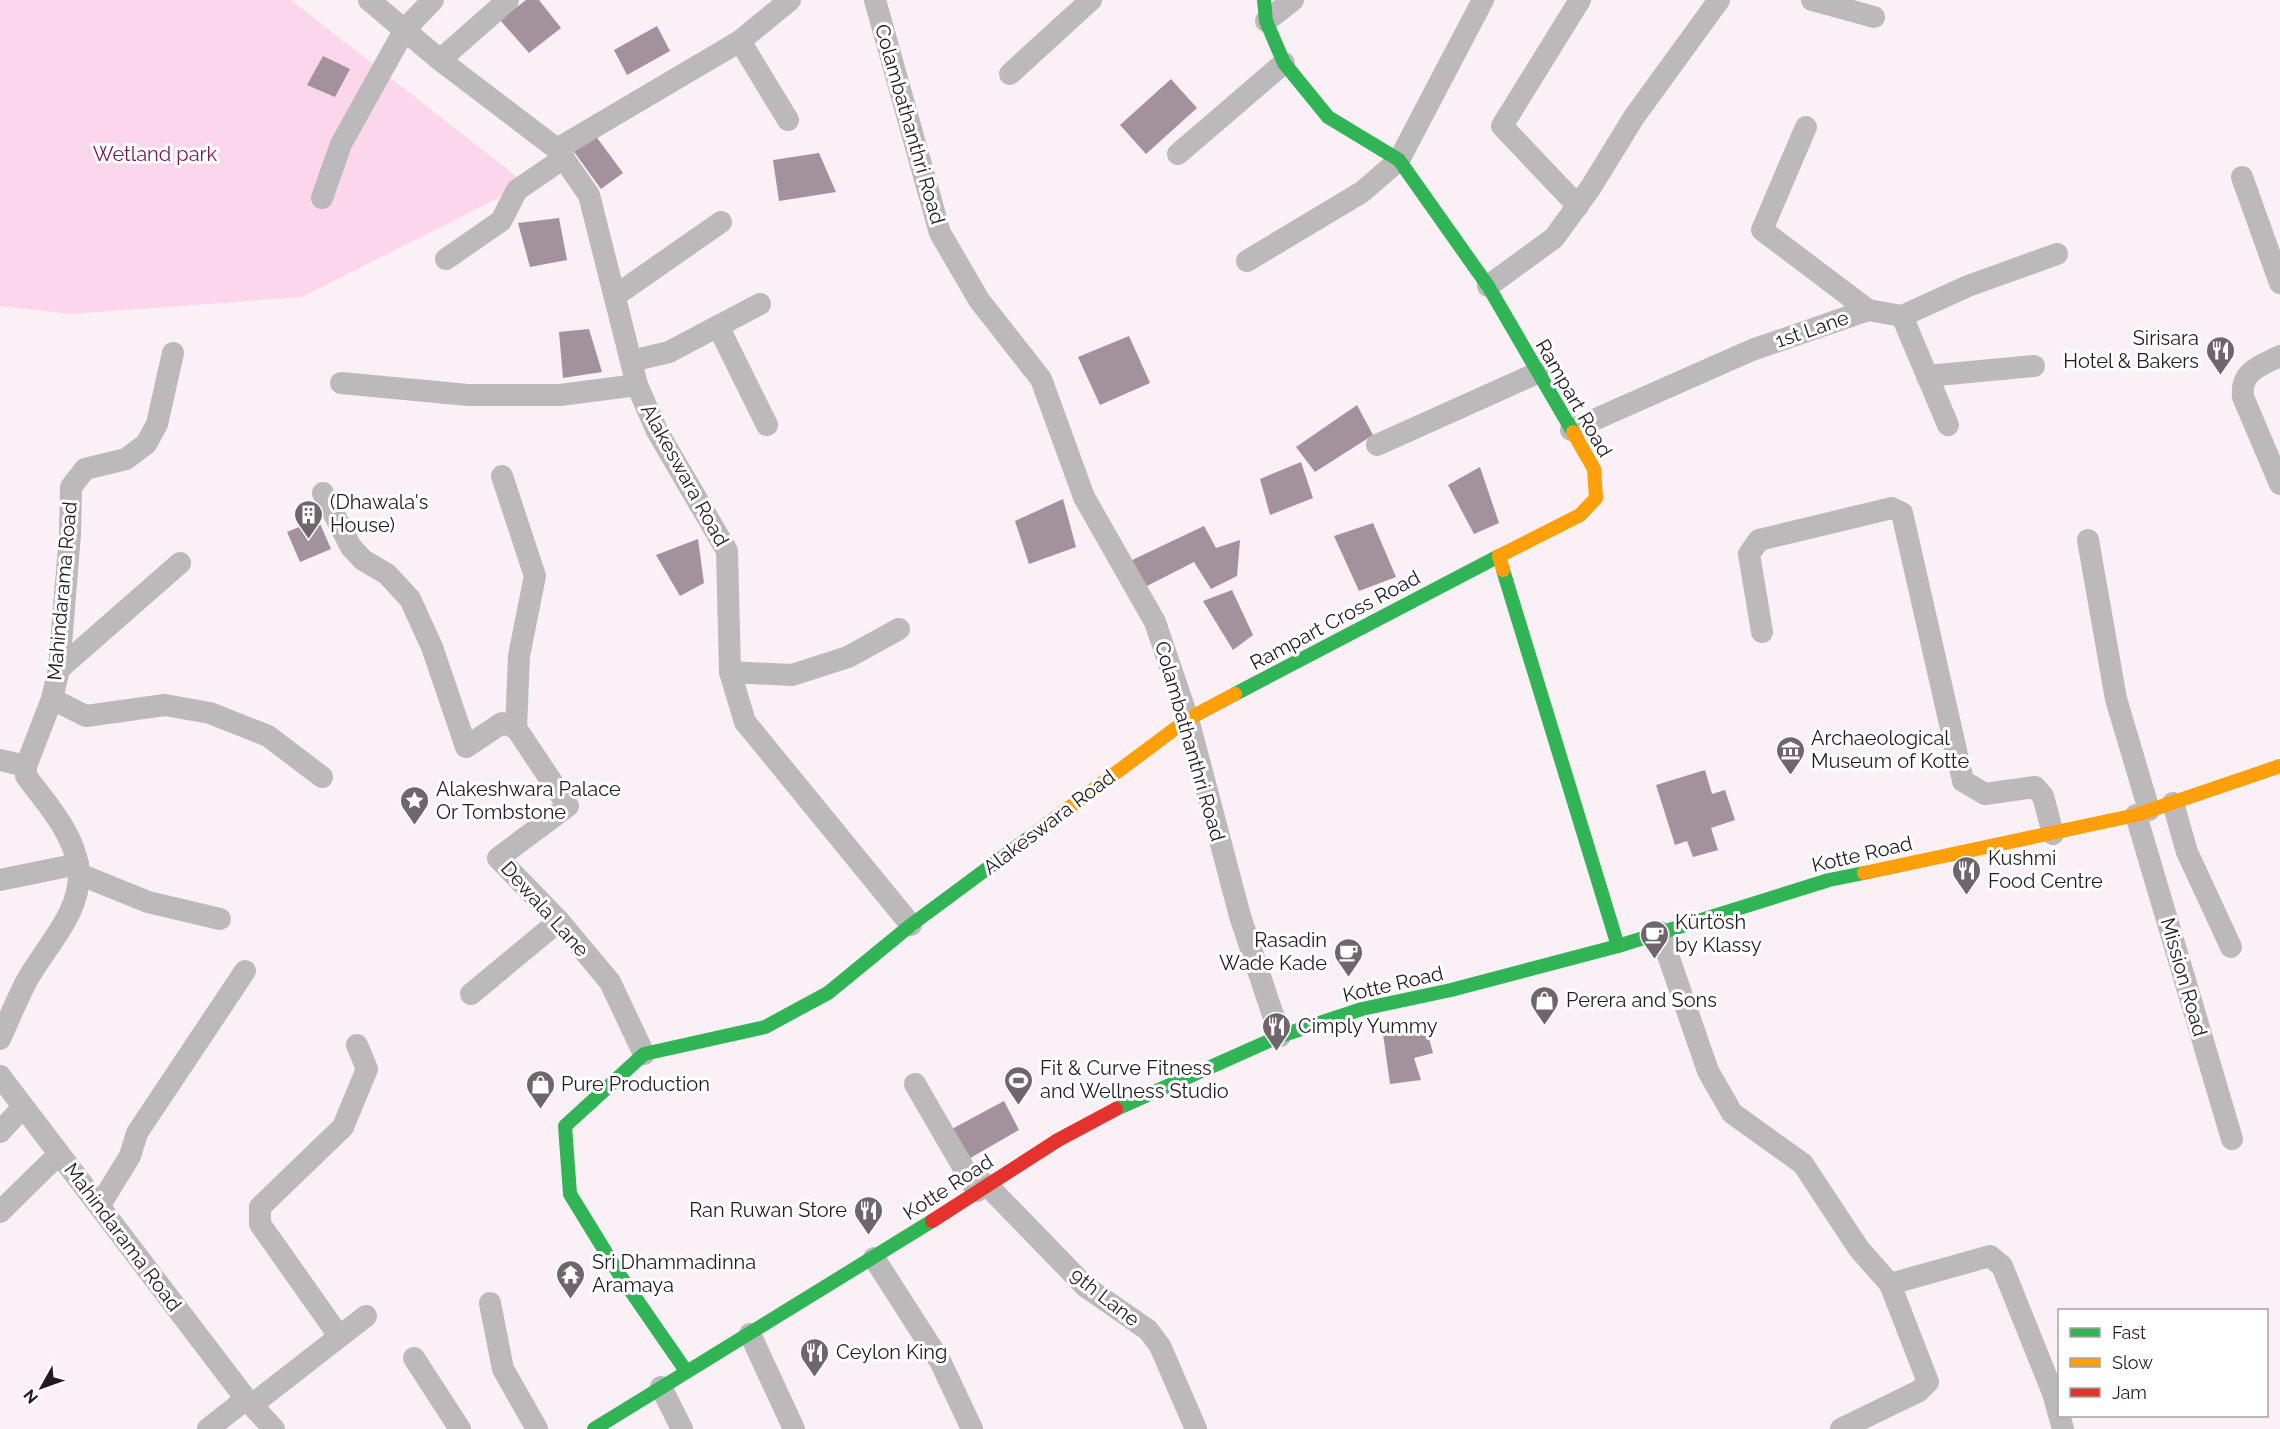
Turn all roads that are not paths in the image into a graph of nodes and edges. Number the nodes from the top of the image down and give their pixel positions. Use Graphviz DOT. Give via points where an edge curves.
graph roads {
  1 [pos="369,0"];
  2 [pos="433,0"];
  3 [pos="508,0"];
  4 [pos="790,0"];
  5 [pos="875,0"];
  6 [pos="1091,0"];
  7 [pos="1293,0"];
  8 [pos="1484,0"];
  9 [pos="1580,0"];
  10 [pos="1719,0"];
  11 [pos="1812,0"];
  12 [pos="1265,11"];
  13 [pos="1874,17"];
  14 [pos="405,29"];
  15 [pos="740,41"];
  16 [pos="440,60"];
  17 [pos="1284,63"];
  18 [pos="1010,74"];
  19 [pos="788,120"];
  20 [pos="1806,127"];
  21 [pos="560,154"];
  22 [pos="1178,154"];
  23 [pos="1399,160"];
  24 [pos="2242,177"];
  25 [pos="322,198"];
  26 [pos="1578,206"];
  27 [pos="721,222"];
  28 [pos="2057,254"];
  29 [pos="446,259"];
  30 [pos="1247,261"];
  31 [pos="2280,283"];
  32 [pos="1488,286"];
  33 [pos="615,296"];
  34 [pos="760,304"];
  35 [pos="1868,310"];
  36 [pos="1902,316"];
  37 [pos="718,326"];
  38 [pos="173,353"];
  39 [pos="2280,356"];
  40 [pos="631,361"];
  41 [pos="2034,366"];
  42 [pos="1537,373"];
  43 [pos="1927,376"];
  44 [pos="341,383"];
  45 [pos="637,385"];
  46 [pos="1948,424"];
  47 [pos="767,425"];
  48 [pos="1571,430"];
  49 [pos="1377,445"];
  50 [pos="502,476"];
  51 [pos="2280,484"];
  52 [pos="322,493"];
  53 [pos="2088,540"];
  54 [pos="1499,556"];
  55 [pos="180,563"];
  56 [pos="899,629"];
  57 [pos="1762,632"];
  58 [pos="59,669"];
  59 [pos="730,672"];
  60 [pos="52,699"];
  61 [pos="1188,719"];
  62 [pos="516,728"];
  63 [pos="0,760"];
  64 [pos="26,766"];
  65 [pos="2280,766"];
  66 [pos="321,777"];
  67 [pos="2173,803"];
  68 [pos="2143,812"];
  69 [pos="2053,834"];
  70 [pos="79,869"];
  71 [pos="0,880"];
  72 [pos="220,919"];
  73 [pos="559,921"];
  74 [pos="911,925"];
  75 [pos="1660,932"];
  76 [pos="1618,946"];
  77 [pos="2231,947"];
  78 [pos="246,971"];
  79 [pos="471,994"];
  80 [pos="1281,1036"];
  81 [pos="0,1039"];
  82 [pos="357,1045"];
  83 [pos="644,1054"];
  84 [pos="0,1076"];
  85 [pos="915,1084"];
  86 [pos="23,1107"];
  87 [pos="0,1132"];
  88 [pos="2232,1139"];
  89 [pos="60,1154"];
  90 [pos="981,1187"];
  91 [pos="100,1205"];
  92 [pos="0,1212"];
  93 [pos="874,1258"];
  94 [pos="1890,1284"];
  95 [pos="490,1303"];
  96 [pos="366,1316"];
  97 [pos="750,1334"];
  98 [pos="339,1336"];
  99 [pos="414,1358"];
  100 [pos="686,1371"];
  101 [pos="661,1387"];
  102 [pos="250,1402"];
  103 [pos="2058,1411"];
  104 [pos="208,1429"];
  105 [pos="274,1429"];
  106 [pos="460,1429"];
  107 [pos="537,1429"];
  108 [pos="594,1429"];
  109 [pos="682,1429"];
  110 [pos="794,1429"];
  111 [pos="972,1429"];
  112 [pos="1196,1429"];
  113 [pos="1841,1429"];
  1 -- 14 [label="street, Alakeswara Road"];
  2 -- 14 [label="street"];
  3 -- 16 [label="street"];
  4 -- 15 [label="street"];
  5 -- 61 [label="street, Colambathanthri Road" via="940,233 979,300 1041,379 1084,497 1155,622"];
  6 -- 18 [label="street"];
  7 -- 12 [label="street"];
  8 -- 23 [label="street"];
  9 -- 26 [label="street" via="1502,126"];
  10 -- 26 [label="street" via="1634,117"];
  11 -- 13 [label="street"];
  12 -- 17 [label="street, Rampart Road"];
  14 -- 16 [label="street, Alakeswara Road"];
  14 -- 25 [label="street" via="341,144"];
  15 -- 19 [label="street"];
  15 -- 21 [label="street"];
  16 -- 21 [label="street, Alakeswara Road"];
  17 -- 22 [label="street"];
  17 -- 23 [label="street, Rampart Road" via="1328,117"];
  20 -- 35 [label="street" via="1762,230"];
  21 -- 29 [label="street" via="517,190 501,221"];
  21 -- 33 [label="street, Alakeswara Road" via="589,195"];
  23 -- 30 [label="street" via="1362,192"];
  23 -- 32 [label="street, Rampart Road"];
  24 -- 31 [label="street"];
  26 -- 32 [label="street" via="1554,238"];
  27 -- 33 [label="street"];
  28 -- 36 [label="street" via="1968,286"];
  32 -- 42 [label="street, Rampart Road"];
  33 -- 40 [label="street, Alakeswara Road"];
  34 -- 37 [label="street"];
  35 -- 36 [label="street, 1st Lane"];
  35 -- 48 [label="street, 1st Lane" via="1752,350"];
  36 -- 43 [label="street"];
  37 -- 40 [label="street" via="669,351"];
  37 -- 47 [label="street"];
  38 -- 58 [label="street, Mahindarama Road" via="157,424 146,444 126,459 86,469 71,487"];
  39 -- 51 [label="street" via="2246,374 2241,384"];
  40 -- 45 [label="street, Alakeswara Road"];
  41 -- 43 [label="street"];
  42 -- 48 [label="street, Rampart Road"];
  42 -- 49 [label="street"];
  43 -- 46 [label="street"];
  44 -- 45 [label="street" via="468,395 560,395"];
  45 -- 59 [label="street, Alakeswara Road" via="657,430 727,551"];
  48 -- 54 [label="street, Rampart Road" via="1594,469 1596,498 1580,515"];
  50 -- 62 [label="street" via="535,576 519,656"];
  52 -- 62 [label="street" via="351,547 363,560 387,574 410,599 432,647 466,747 502,723"];
  53 -- 68 [label="street, Mission Road" via="2116,699"];
  54 -- 61 [label="street, Rampart Cross Road"];
  54 -- 76 [label="street"];
  55 -- 58 [label="street"];
  56 -- 59 [label="street" via="848,657 792,675"];
  57 -- 69 [label="street" via="1749,554 1759,540 1892,508 1902,513 1963,781 1985,794 2035,787 2043,796"];
  58 -- 60 [label="street, Mahindarama Road"];
  59 -- 74 [label="street, Alakeswara Road" via="745,722"];
  60 -- 64 [label="street, Mahindarama Road"];
  60 -- 66 [label="street" via="86,716 165,705 210,713 268,736"];
  61 -- 74 [label="street, Alakeswara Road"];
  61 -- 80 [label="street, Colambathanthri Road" via="1240,916"];
  62 -- 73 [label="street, Dewala Lane" via="568,806 498,858"];
  63 -- 64 [label="street"];
  64 -- 70 [label="street" via="26,776 65,829"];
  65 -- 67 [label="street, Kotte Road"];
  67 -- 68 [label="street, Kotte Road"];
  67 -- 77 [label="street" via="2187,852"];
  68 -- 69 [label="street, Kotte Road"];
  68 -- 88 [label="street, Mission Road"];
  69 -- 75 [label="street, Kotte Road" via="1829,880"];
  70 -- 71 [label="street"];
  70 -- 72 [label="street" via="148,902"];
  70 -- 81 [label="street" via="73,907 25,983"];
  73 -- 79 [label="street"];
  73 -- 83 [label="street, Dewala Lane" via="610,982"];
  74 -- 83 [label="street, Alakeswara Road" via="828,993 765,1027"];
  75 -- 76 [label="street, Kotte Road"];
  75 -- 94 [label="street" via="1708,1071 1732,1113 1803,1164 1859,1249"];
  76 -- 80 [label="street, Kotte Road" via="1362,1009"];
  78 -- 91 [label="street" via="137,1133 130,1156"];
  80 -- 90 [label="street, Kotte Road" via="1127,1103"];
  82 -- 98 [label="street" via="367,1069 343,1127 260,1207 260,1224"];
  83 -- 100 [label="street, Alakeswara Road" via="565,1126 570,1194"];
  84 -- 86 [label="street, Mahindarama Road"];
  85 -- 90 [label="street, 9th Lane"];
  86 -- 87 [label="street"];
  86 -- 89 [label="street, Mahindarama Road"];
  89 -- 91 [label="street, Mahindarama Road"];
  89 -- 92 [label="street"];
  90 -- 93 [label="street, Kotte Road"];
  90 -- 112 [label="street, 9th Lane" via="1086,1287 1148,1330 1160,1346"];
  91 -- 102 [label="street, Mahindarama Road"];
  93 -- 97 [label="street, Kotte Road"];
  93 -- 111 [label="street" via="940,1361"];
  94 -- 103 [label="street" via="1990,1256 1997,1260"];
  94 -- 113 [label="street" via="1928,1382 1919,1391"];
  95 -- 107 [label="street" via="503,1369"];
  96 -- 98 [label="street"];
  97 -- 100 [label="street, Kotte Road"];
  97 -- 110 [label="street"];
  98 -- 102 [label="street"];
  99 -- 106 [label="street"];
  100 -- 101 [label="street, Kotte Road"];
  101 -- 108 [label="street, Kotte Road"];
  101 -- 109 [label="street"];
  102 -- 104 [label="street"];
  102 -- 105 [label="street, Mahindarama Road"];
}
